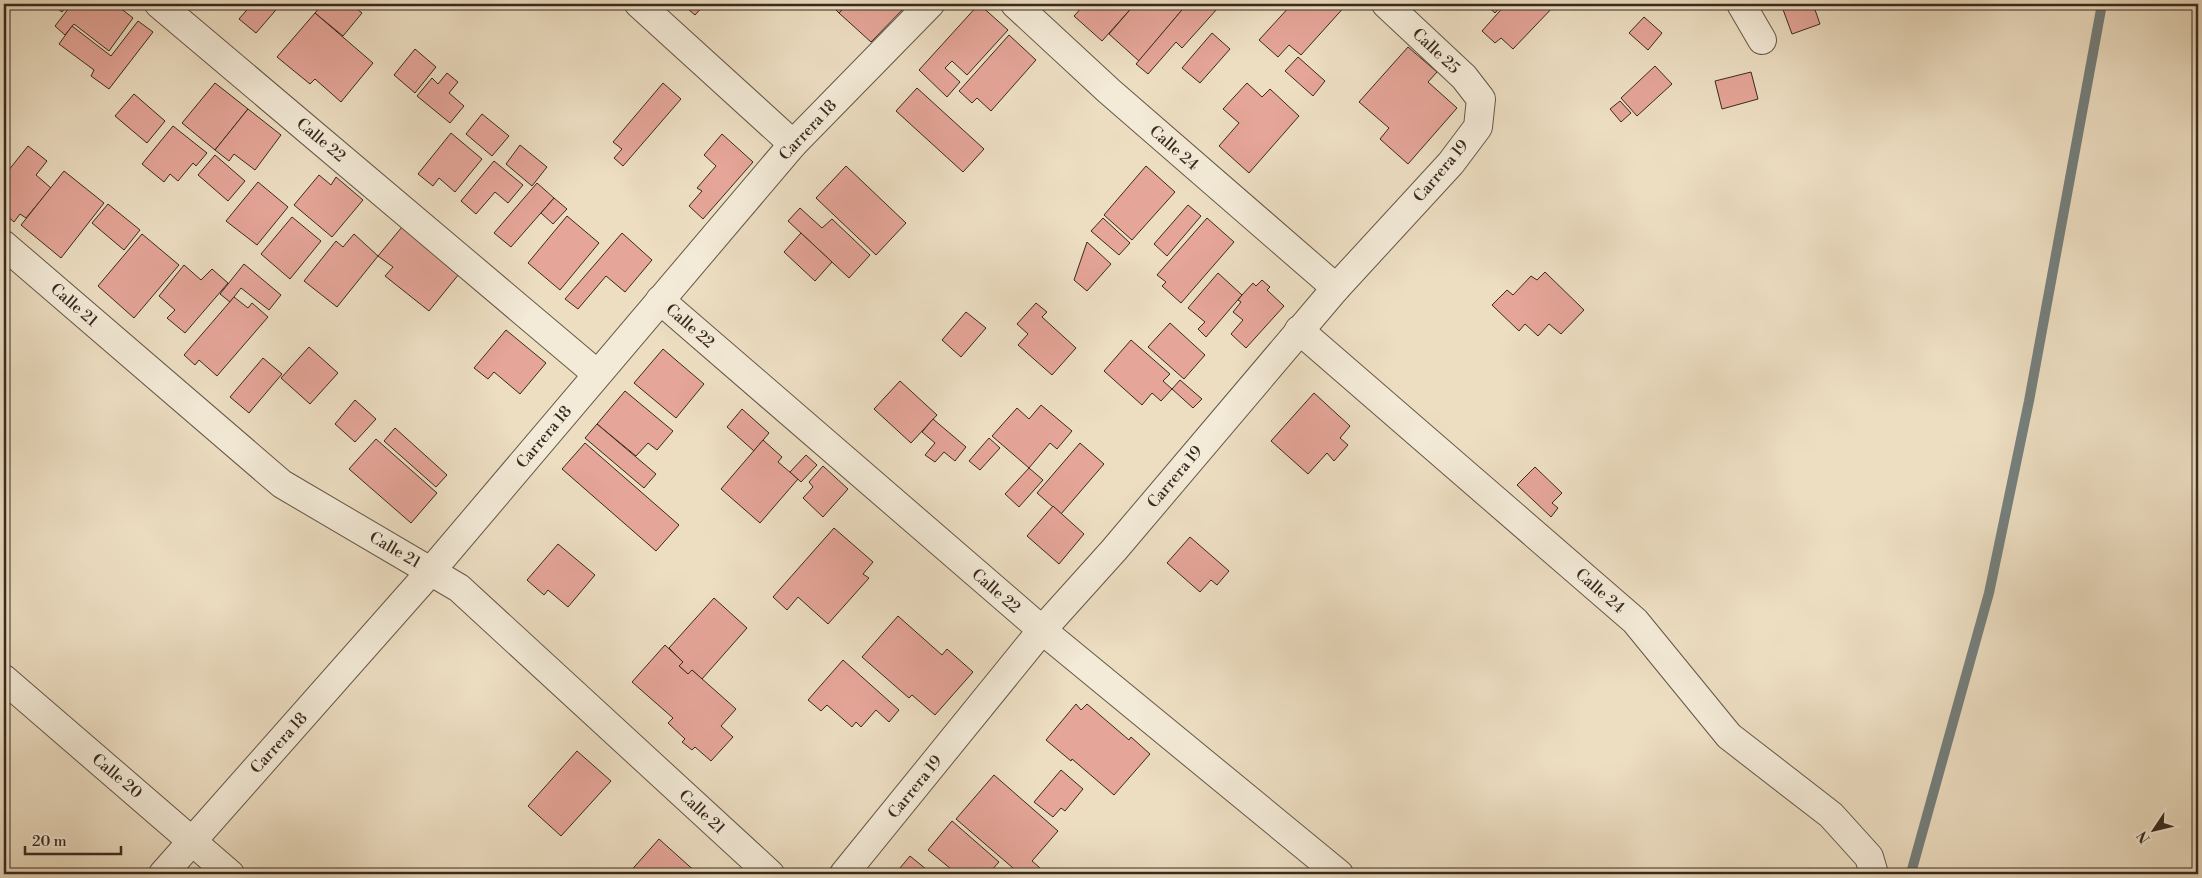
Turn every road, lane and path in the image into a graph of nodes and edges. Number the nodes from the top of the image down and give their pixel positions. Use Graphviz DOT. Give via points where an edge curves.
graph roads {
  1 [pos="159,4"];
  2 [pos="639,4"];
  3 [pos="930,4"];
  4 [pos="1015,4"];
  5 [pos="1386,4"];
  6 [pos="1741,4"];
  7 [pos="1762,40"];
  8 [pos="1464,77"];
  9 [pos="793,144"];
  10 [pos="4,244"];
  11 [pos="1336,288"];
  12 [pos="660,300"];
  13 [pos="1299,330"];
  14 [pos="597,374"];
  15 [pos="431,571"];
  16 [pos="1042,630"];
  17 [pos="4,678"];
  18 [pos="192,840"];
  19 [pos="163,874"];
  20 [pos="230,874"];
  21 [pos="770,874"];
  22 [pos="844,874"];
  23 [pos="1339,874"];
  24 [pos="1874,874"];
  1 -- 14 [label="street, Calle 22"];
  2 -- 9 [label="street"];
  3 -- 9 [label="street, Carrera 18"];
  4 -- 11 [label="street, Calle 24" via="1116,97"];
  5 -- 8 [label="street, Calle 25"];
  6 -- 7 [label="street"];
  8 -- 11 [label="street, Carrera 19" via="1481,99 1478,127 1451,163"];
  9 -- 12 [label="street, Carrera 18"];
  10 -- 15 [label="street, Calle 21" via="282,484"];
  11 -- 13 [label="street, Carrera 19"];
  12 -- 14 [label="street, Carrera 18"];
  12 -- 16 [label="street, Calle 22"];
  13 -- 16 [label="street, Carrera 19" via="1114,550"];
  13 -- 24 [label="street, Calle 24" via="1635,621 1729,736 1830,815 1869,857"];
  14 -- 15 [label="street, Carrera 18"];
  15 -- 18 [label="street, Carrera 18"];
  15 -- 21 [label="street, Calle 21" via="458,588"];
  16 -- 22 [label="street, Carrera 19"];
  16 -- 23 [label="street, Calle 22"];
  17 -- 18 [label="street, Calle 20"];
  18 -- 19 [label="street, Carrera 18"];
  18 -- 20 [label="street, Calle 20"];
}
